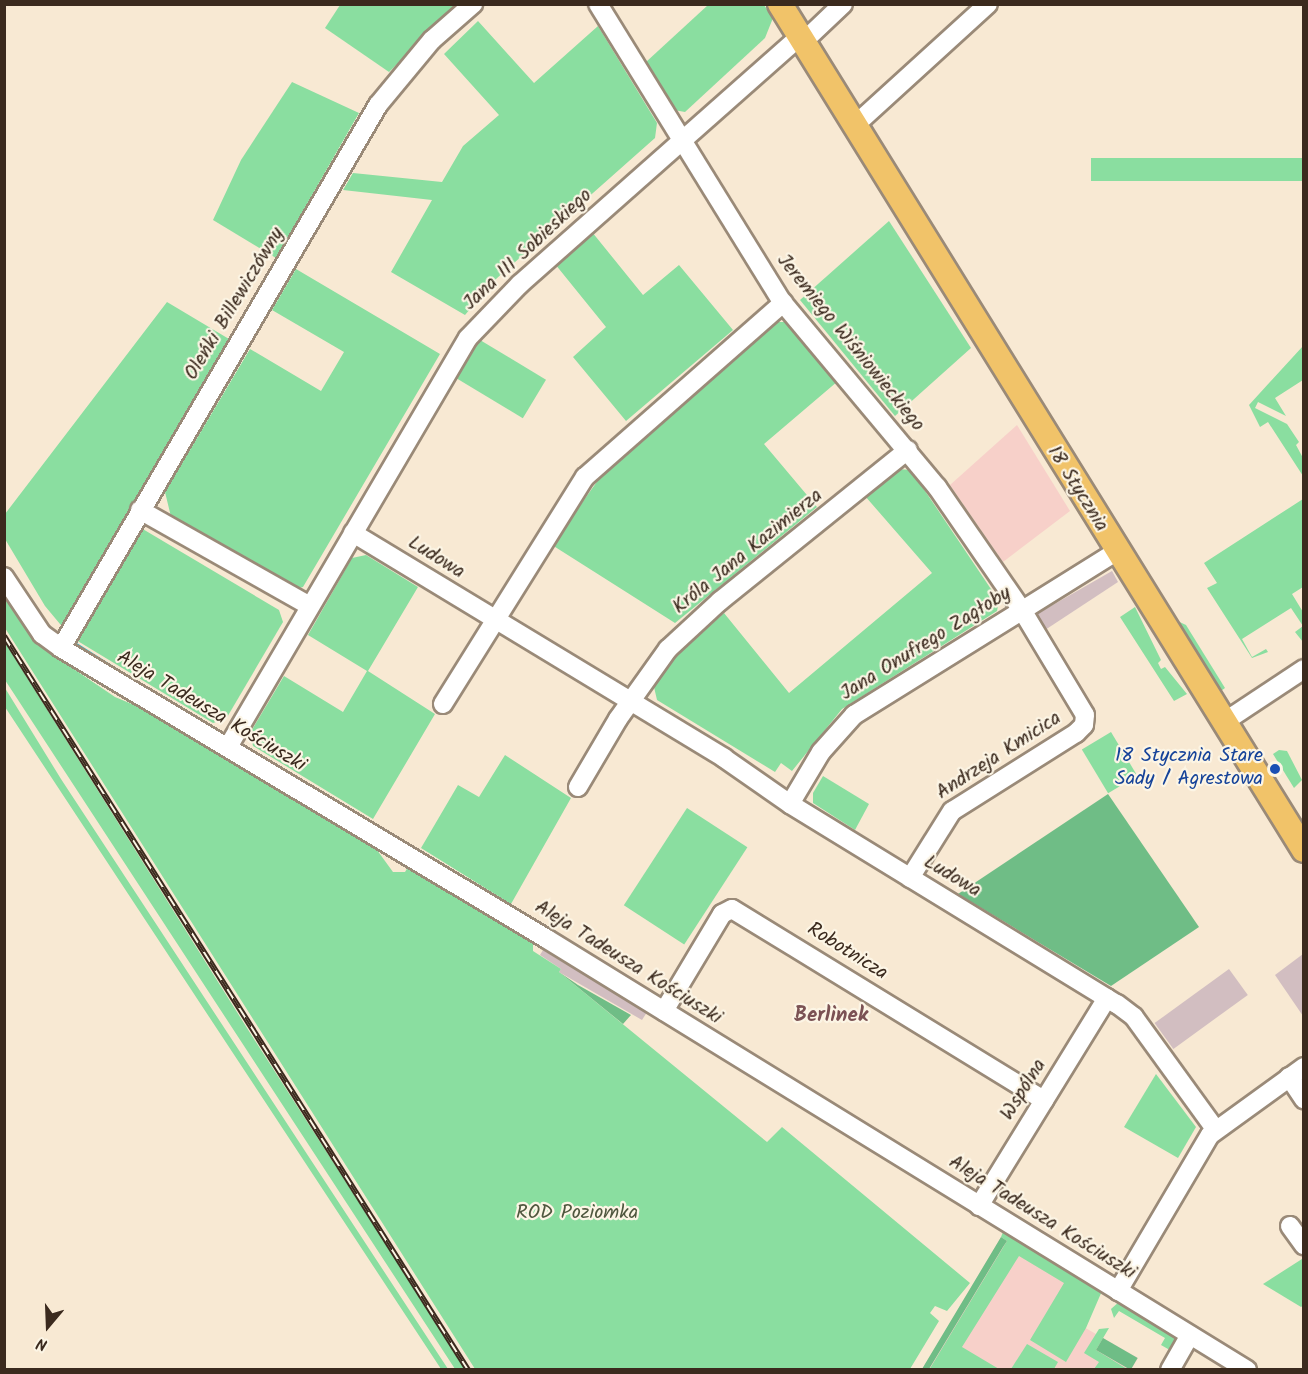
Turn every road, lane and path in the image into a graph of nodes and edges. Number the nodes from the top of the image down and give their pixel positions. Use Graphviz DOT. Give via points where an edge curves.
graph roads {
  1 [pos="473,4"];
  2 [pos="598,4"];
  3 [pos="780,4"];
  4 [pos="843,4"];
  5 [pos="988,4"];
  6 [pos="801,39"];
  7 [pos="854,126"];
  8 [pos="681,139"];
  9 [pos="783,303"];
  10 [pos="908,450"];
  11 [pos="140,510"];
  12 [pos="353,533"];
  13 [pos="1116,552"];
  14 [pos="4,577"];
  15 [pos="310,606"];
  16 [pos="1022,610"];
  17 [pos="495,620"];
  18 [pos="61,648"];
  19 [pos="1304,669"];
  20 [pos="630,702"];
  21 [pos="443,704"];
  22 [pos="1224,722"];
  23 [pos="228,747"];
  24 [pos="578,787"];
  25 [pos="790,804"];
  26 [pos="1304,850"];
  27 [pos="909,878"];
  28 [pos="1107,998"];
  29 [pos="664,1011"];
  30 [pos="1296,1072"];
  31 [pos="1304,1099"];
  32 [pos="1044,1100"];
  33 [pos="1215,1129"];
  34 [pos="980,1206"];
  35 [pos="1290,1226"];
  36 [pos="1304,1245"];
  37 [pos="1118,1291"];
  38 [pos="1190,1335"];
  39 [pos="1170,1370"];
  40 [pos="1247,1370"];
  1 -- 11 [label="street, Oleńki Billewiczówny" via="432,40 378,105"];
  2 -- 8 [label="street, Jeremiego Wiśniowieckiego"];
  3 -- 6 [label="main road, 18 Stycznia"];
  4 -- 6 [label="street"];
  5 -- 7 [label="street"];
  6 -- 7 [label="main road, 18 Stycznia"];
  6 -- 8 [label="street, Jana III Sobieskiego"];
  7 -- 13 [label="main road, 18 Stycznia"];
  8 -- 9 [label="street, Jeremiego Wiśniowieckiego"];
  8 -- 12 [label="street, Jana III Sobieskiego" via="492,310 468,338"];
  9 -- 10 [label="street, Jeremiego Wiśniowieckiego"];
  9 -- 17 [label="street" via="585,477"];
  10 -- 16 [label="street, Jeremiego Wiśniowieckiego"];
  10 -- 20 [label="street, Króla Jana Kazimierza" via="680,637 653,667"];
  11 -- 15 [label="street"];
  11 -- 18 [label="street, Oleńki Billewiczówny"];
  12 -- 15 [label="street, Jana III Sobieskiego"];
  12 -- 17 [label="street, Ludowa"];
  13 -- 16 [label="street, Jana Onufrego Zagłoby"];
  13 -- 22 [label="main road, 18 Stycznia"];
  14 -- 18 [label="street, Aleja Tadeusza Kościuszki" via="42,634"];
  15 -- 23 [label="street, Jana III Sobieskiego"];
  16 -- 25 [label="street, Jana Onufrego Zagłoby" via="854,715 821,752"];
  16 -- 27 [label="street, Andrzeja Kmicica" via="1083,710 1084,725 952,811"];
  17 -- 20 [label="street, Ludowa"];
  17 -- 21 [label="street"];
  18 -- 23 [label="street, Aleja Tadeusza Kościuszki"];
  19 -- 22 [label="street"];
  20 -- 24 [label="street"];
  20 -- 25 [label="street, Ludowa" via="724,758"];
  22 -- 26 [label="main road, 18 Stycznia"];
  23 -- 29 [label="street, Aleja Tadeusza Kościuszki"];
  25 -- 27 [label="street, Ludowa"];
  27 -- 28 [label="street, Ludowa"];
  28 -- 32 [label="street, Wspólna"];
  28 -- 33 [label="street, Ludowa" via="1134,1017"];
  29 -- 32 [label="street, Robotnicza" via="722,914 732,909"];
  29 -- 34 [label="street, Aleja Tadeusza Kościuszki"];
  30 -- 31 [label="street"];
  30 -- 33 [label="street"];
  32 -- 34 [label="street, Wspólna"];
  33 -- 37 [label="street"];
  34 -- 37 [label="street, Aleja Tadeusza Kościuszki"];
  35 -- 36 [label="street"];
  37 -- 38 [label="street, Aleja Tadeusza Kościuszki"];
  38 -- 39 [label="street"];
  38 -- 40 [label="street, Aleja Tadeusza Kościuszki"];
}
